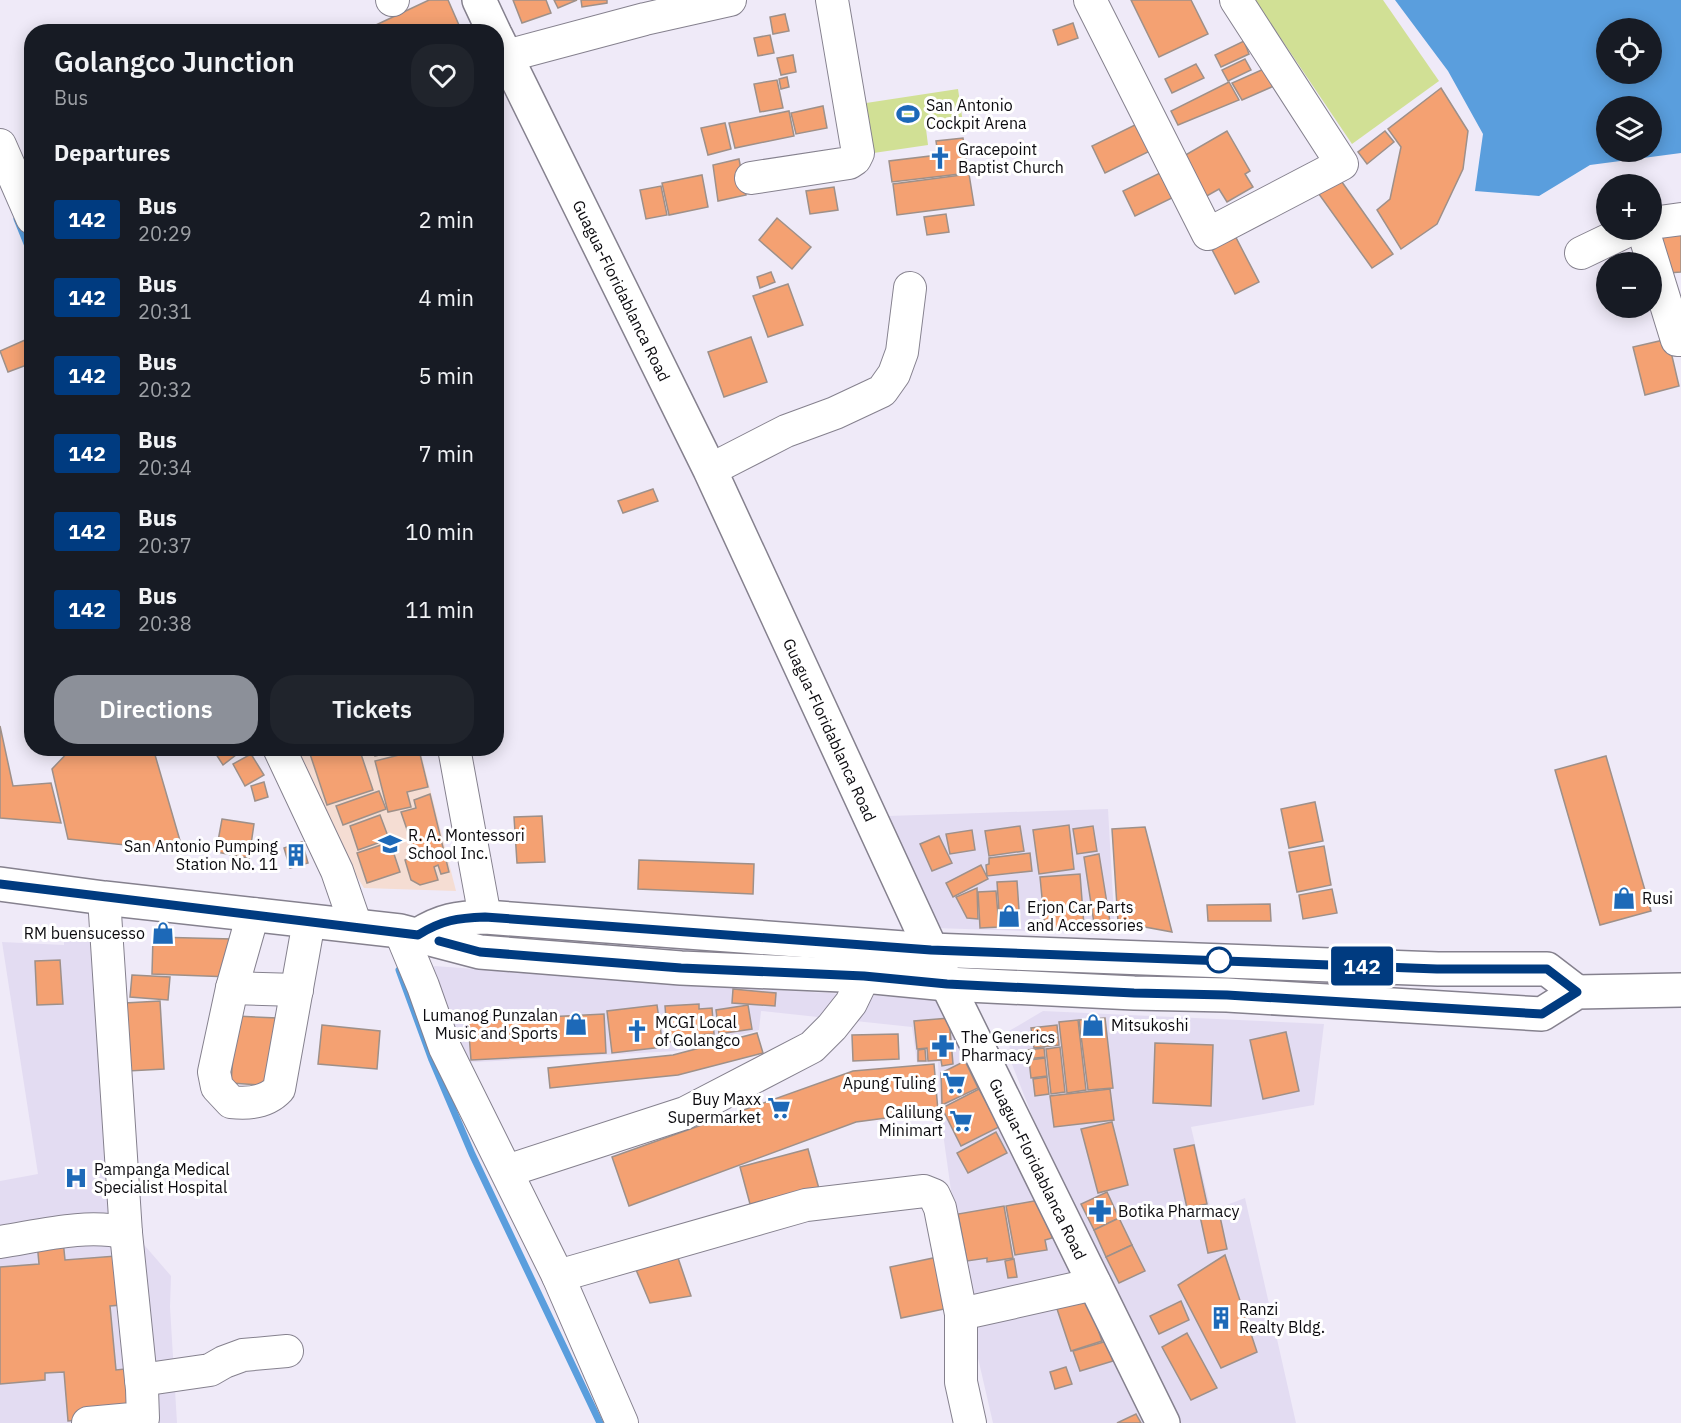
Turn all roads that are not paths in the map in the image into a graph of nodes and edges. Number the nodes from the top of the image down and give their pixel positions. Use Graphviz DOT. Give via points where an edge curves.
graph roads {
  1 [pos="479,0"];
  2 [pos="730,0"];
  3 [pos="832,0"];
  4 [pos="1089,0"];
  5 [pos="1236,0"];
  6 [pos="491,24"];
  7 [pos="504,40"];
  8 [pos="504,51"];
  9 [pos="0,145"];
  10 [pos="751,178"];
  11 [pos="24,200"];
  12 [pos="1681,219"];
  13 [pos="1662,222"];
  14 [pos="1608,240"];
  15 [pos="1646,240"];
  16 [pos="1581,253"];
  17 [pos="910,288"];
  18 [pos="1681,340"];
  19 [pos="710,470"];
  20 [pos="283,756"];
  21 [pos="455,756"];
  22 [pos="0,884"];
  23 [pos="93,896"];
  24 [pos="253,914"];
  25 [pos="485,917"];
  26 [pos="309,921"];
  27 [pos="356,926"];
  28 [pos="409,933"];
  29 [pos="931,950"];
  30 [pos="864,976"];
  31 [pos="947,984"];
  32 [pos="232,988"];
  33 [pos="297,990"];
  34 [pos="1681,990"];
  35 [pos="1577,992"];
  36 [pos="507,1171"];
  37 [pos="117,1231"];
  38 [pos="0,1242"];
  39 [pos="1091,1275"];
  40 [pos="558,1276"];
  41 [pos="959,1304"];
  42 [pos="287,1352"];
  43 [pos="141,1380"];
  44 [pos="88,1423"];
  45 [pos="622,1423"];
  46 [pos="970,1423"];
  47 [pos="1163,1423"];
  1 -- 6 [label="main road, Guagua-Floridablanca Road"];
  2 -- 7 [label="street" via="645,19"];
  3 -- 10 [label="street" via="858,153 849,163"];
  4 -- 5 [label="street" via="1208,234 1342,164"];
  8 -- 19 [label="main road, Guagua-Floridablanca Road"];
  9 -- 11 [label="street"];
  12 -- 13 [label="street"];
  14 -- 16 [label="street"];
  15 -- 18 [label="street" via="1677,340"];
  17 -- 19 [label="street" via="902,352 882,392 786,431"];
  19 -- 29 [label="main road, Guagua-Floridablanca Road"];
  20 -- 27 [label="street" via="337,871"];
  21 -- 25 [label="street"];
  22 -- 23 [label="main road"];
  23 -- 24 [label="main road"];
  23 -- 37 [label="street"];
  24 -- 26 [label="main road"];
  24 -- 32 [label="street"];
  25 -- 28 [label="main road" via="458,918"];
  25 -- 29 [label="main road"];
  26 -- 27 [label="main road"];
  26 -- 33 [label="street"];
  27 -- 28 [label="main road"];
  28 -- 30 [label="main road" via="490,953 681,968"];
  28 -- 36 [label="street" via="409,948 448,1056"];
  29 -- 31 [label="main road, Guagua-Floridablanca Road"];
  29 -- 35 [label="main road" via="1437,969 1547,969"];
  30 -- 31 [label="main road"];
  30 -- 36 [label="street" via="851,1003 812,1047 685,1113"];
  31 -- 35 [label="main road" via="1227,995 1542,1014"];
  31 -- 39 [label="main road, Guagua-Floridablanca Road"];
  32 -- 33 [label="street"];
  32 -- 33 [label="street" via="214,1077 217,1087 231,1102 243,1103 273,1095 279,1089"];
  34 -- 35 [label="main road"];
  36 -- 40 [label="street"];
  37 -- 38 [label="street" via="35,1235"];
  37 -- 43 [label="street"];
  39 -- 41 [label="street"];
  39 -- 47 [label="main road, Guagua-Floridablanca Road"];
  40 -- 41 [label="street" via="806,1205 924,1191 934,1195 940,1208"];
  40 -- 45 [label="street"];
  41 -- 46 [label="street" via="960,1374"];
  42 -- 43 [label="street" via="243,1355 210,1370"];
  43 -- 44 [label="street" via="143,1418"];
}
